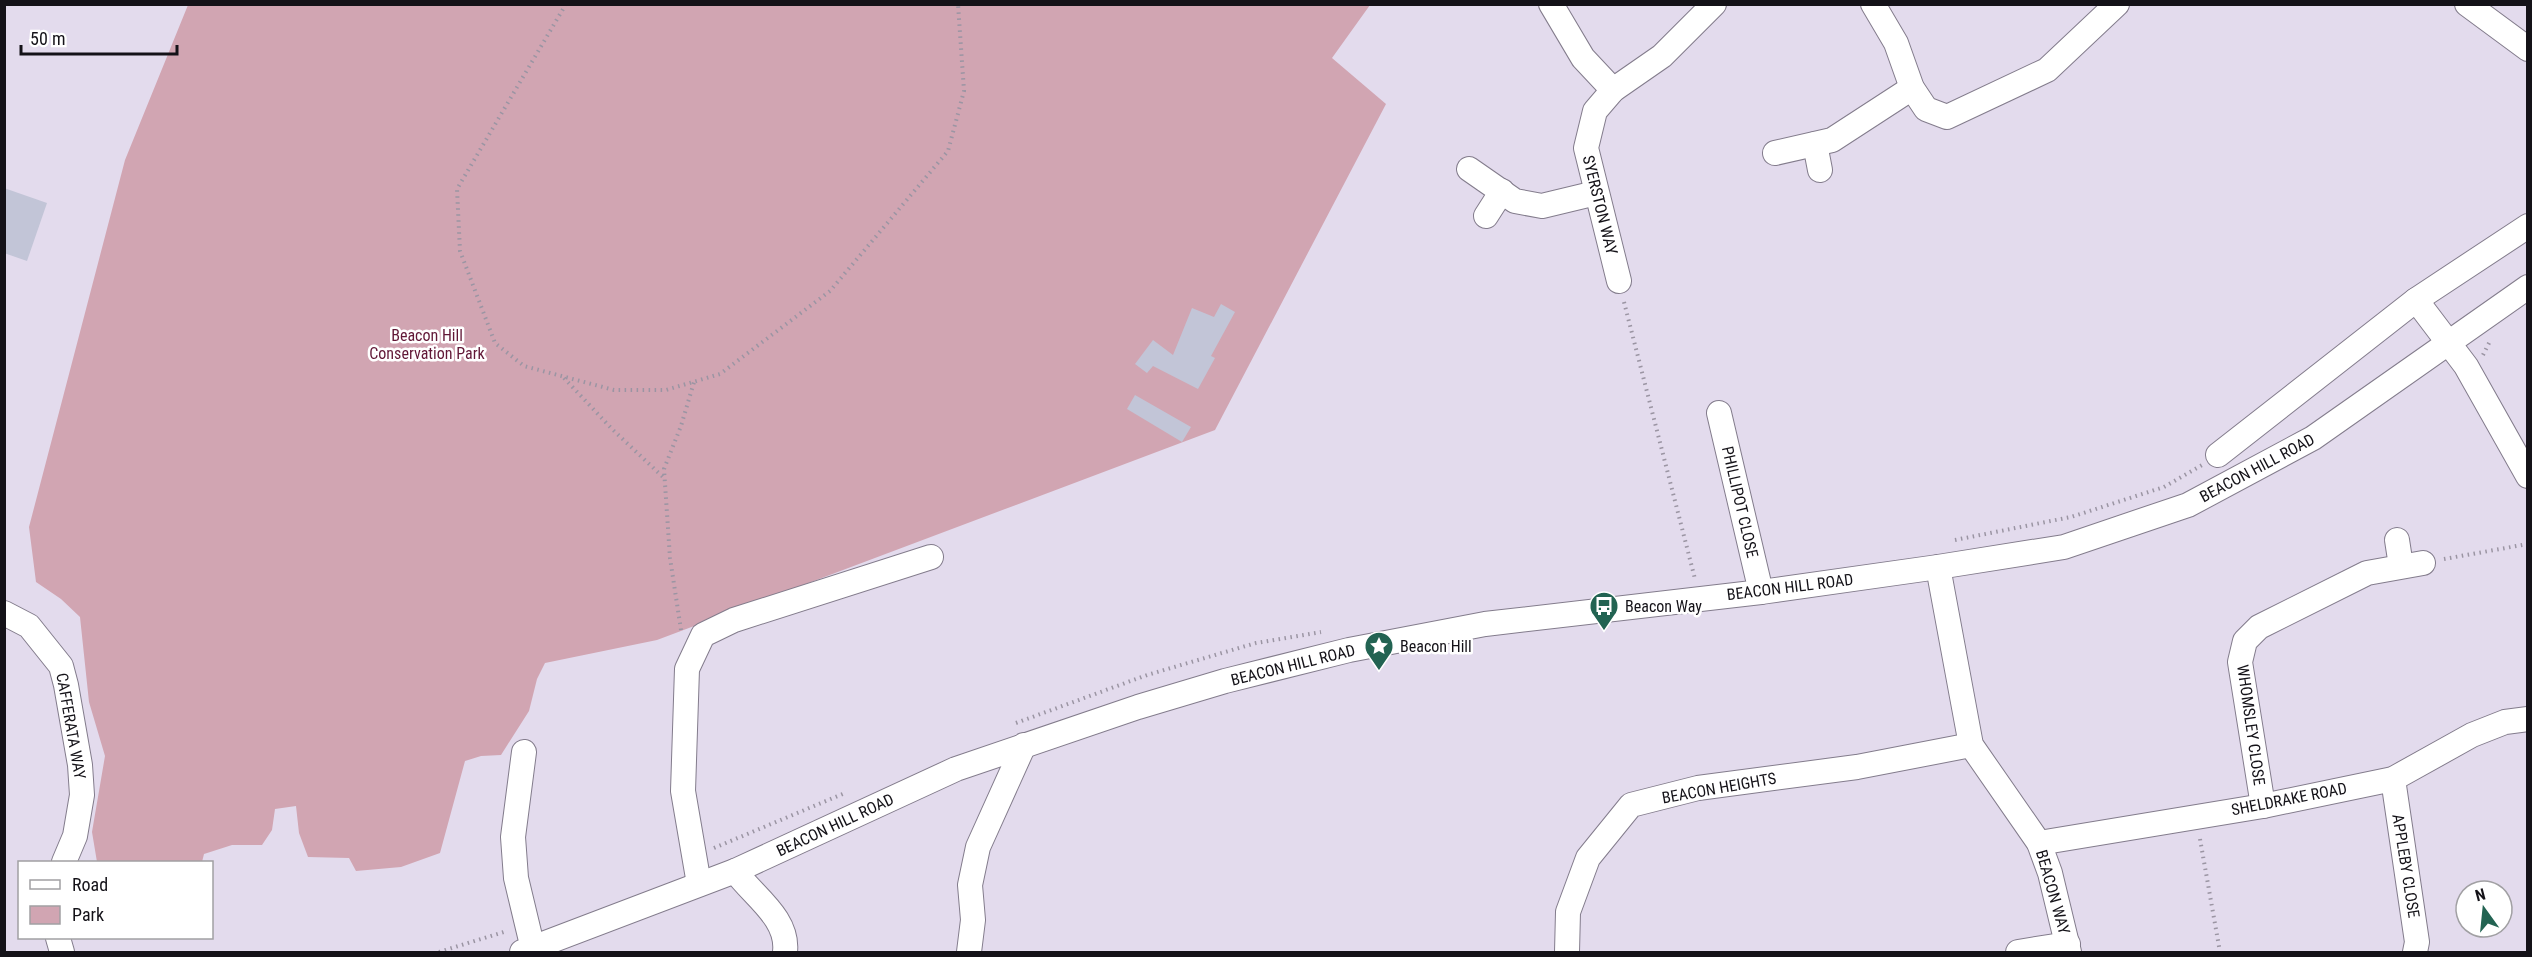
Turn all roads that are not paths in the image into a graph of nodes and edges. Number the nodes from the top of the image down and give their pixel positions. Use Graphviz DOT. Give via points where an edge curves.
graph roads {
  1 [pos="1551,4"];
  2 [pos="1714,4"];
  3 [pos="1874,4"];
  4 [pos="2117,4"];
  5 [pos="2467,4"];
  6 [pos="2528,49"];
  7 [pos="1912,88"];
  8 [pos="1613,90"];
  9 [pos="1815,144"];
  10 [pos="1774,153"];
  11 [pos="1469,169"];
  12 [pos="1820,170"];
  13 [pos="1502,191"];
  14 [pos="1596,193"];
  15 [pos="1486,216"];
  16 [pos="2528,226"];
  17 [pos="1619,281"];
  18 [pos="2528,287"];
  19 [pos="2416,300"];
  20 [pos="2450,342"];
  21 [pos="1719,413"];
  22 [pos="2218,455"];
  23 [pos="2528,476"];
  24 [pos="2397,540"];
  25 [pos="931,557"];
  26 [pos="1938,567"];
  27 [pos="1761,592"];
  28 [pos="4,613"];
  29 [pos="2528,719"];
  30 [pos="1024,745"];
  31 [pos="1971,745"];
  32 [pos="524,752"];
  33 [pos="2393,779"];
  34 [pos="2263,806"];
  35 [pos="2039,843"];
  36 [pos="64,861"];
  37 [pos="735,871"];
  38 [pos="699,884"];
  39 [pos="2068,948"];
  40 [pos="528,951"];
  41 [pos="785,952"];
  42 [pos="969,952"];
  43 [pos="1567,952"];
  44 [pos="2018,952"];
  45 [pos="2415,952"];
  1 -- 8 [label="street" via="1583,58"];
  2 -- 8 [label="street, SYERSTON WAY" via="1662,56"];
  3 -- 7 [label="street" via="1896,43"];
  4 -- 7 [label="street" via="2048,70 1947,117 1926,110"];
  5 -- 6 [label="street"];
  7 -- 9 [label="street" via="1832,140"];
  8 -- 14 [label="street, SYERSTON WAY" via="1595,111 1586,148"];
  9 -- 10 [label="street"];
  9 -- 12 [label="street"];
  11 -- 13 [label="street"];
  13 -- 14 [label="street" via="1515,201 1542,206"];
  13 -- 15 [label="street"];
  14 -- 17 [label="street, SYERSTON WAY"];
  16 -- 19 [label="street, BEACON HILL ROAD"];
  18 -- 20 [label="street, BEACON HILL ROAD"];
  19 -- 20 [label="street"];
  19 -- 22 [label="street, BEACON HILL ROAD"];
  20 -- 23 [label="street"];
  20 -- 26 [label="street, BEACON HILL ROAD" via="2313,438 2188,505 2064,547"];
  21 -- 27 [label="street, PHILLIPOT CLOSE"];
  24 -- 34 [label="street, WHOMSLEY CLOSE" via="2412,565 2367,573 2259,627 2245,641 2240,662"];
  25 -- 38 [label="street" via="734,620 703,635 687,669 683,791"];
  26 -- 27 [label="street, BEACON HILL ROAD"];
  26 -- 31 [label="street, BEACON WAY"];
  27 -- 30 [label="street, BEACON HILL ROAD" via="1485,624 1349,650 1226,681"];
  28 -- 36 [label="street, CAFFERATA WAY" via="29,626 61,666 66,685 82,795 75,836"];
  29 -- 33 [label="street, SHELDRAKE ROAD" via="2505,722 2472,735"];
  30 -- 37 [label="street, BEACON HILL ROAD" via="956,769"];
  30 -- 42 [label="street" via="978,847 970,885 973,920"];
  31 -- 35 [label="street, BEACON WAY"];
  31 -- 43 [label="street, BEACON HEIGHTS" via="1857,767 1698,788 1631,805 1588,858 1568,912"];
  32 -- 40 [label="street" via="513,837"];
  33 -- 34 [label="street, SHELDRAKE ROAD"];
  33 -- 45 [label="street, APPLEBY CLOSE" via="2417,942"];
  34 -- 35 [label="street, SHELDRAKE ROAD"];
  35 -- 39 [label="street, BEACON WAY"];
  37 -- 38 [label="street, BEACON HILL ROAD"];
  37 -- 41 [label="street" via="771,910 783,934"];
  38 -- 40 [label="street, BEACON HILL ROAD"];
  39 -- 44 [label="street"];
}
